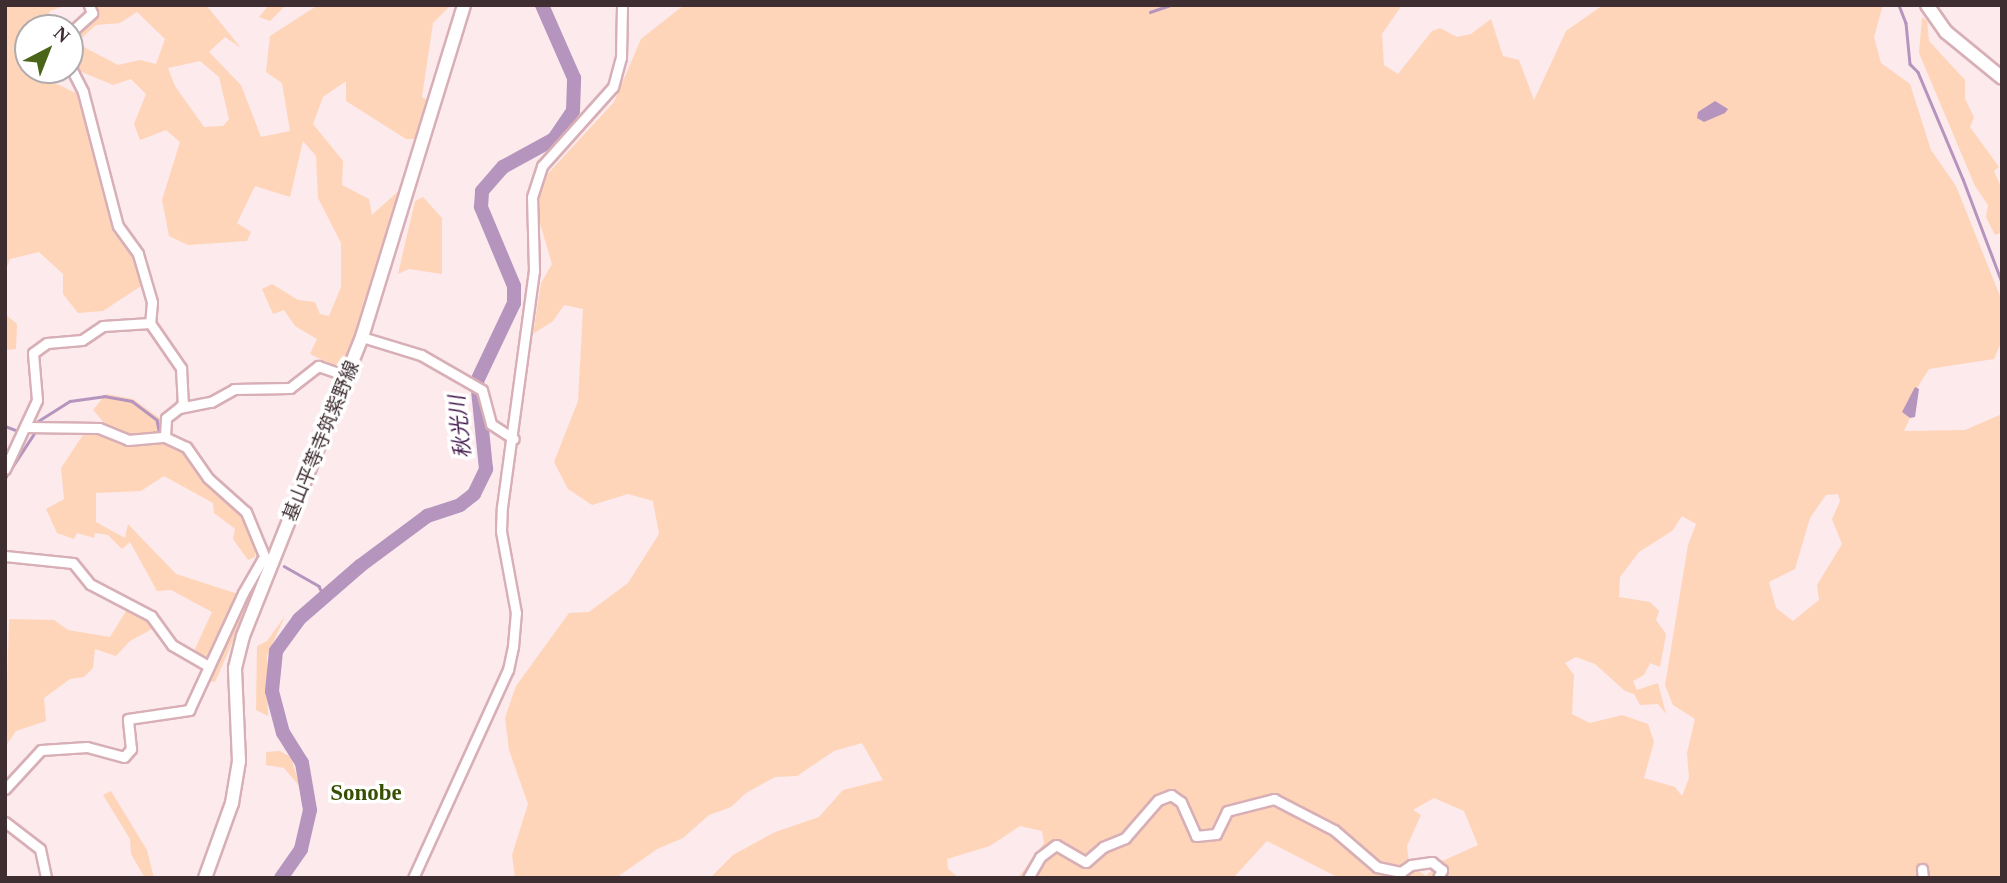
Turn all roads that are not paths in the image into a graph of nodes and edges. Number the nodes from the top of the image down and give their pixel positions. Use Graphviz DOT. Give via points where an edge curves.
graph roads {
  1 [pos="89,5"];
  2 [pos="464,5"];
  3 [pos="622,5"];
  4 [pos="1927,5"];
  5 [pos="84,20"];
  6 [pos="2002,78"];
  7 [pos="79,84"];
  8 [pos="150,323"];
  9 [pos="362,337"];
  10 [pos="347,376"];
  11 [pos="180,408"];
  12 [pos="26,427"];
  13 [pos="165,437"];
  14 [pos="514,439"];
  15 [pos="5,469"];
  16 [pos="5,556"];
  17 [pos="269,559"];
  18 [pos="206,665"];
  19 [pos="5,789"];
  20 [pos="5,822"];
  21 [pos="46,878"];
  22 [pos="205,878"];
  23 [pos="413,878"];
  24 [pos="1028,878"];
  25 [pos="1438,878"];
  1 -- 5 [label="street" via="92,13"];
  2 -- 9 [label="main road, 基山平等寺筑紫野線"];
  3 -- 14 [label="street" via="621,58 613,87 550,156 532,197 534,271"];
  4 -- 6 [label="main road" via="1946,32"];
  7 -- 8 [label="street" via="118,226 142,266 152,302"];
  8 -- 11 [label="street" via="181,368"];
  8 -- 12 [label="street" via="103,326 82,340 47,343 33,353 30,358 38,394"];
  9 -- 10 [label="main road, 基山平等寺筑紫野線"];
  9 -- 14 [label="street" via="421,355 482,390 491,424"];
  10 -- 11 [label="street" via="318,366 290,388 234,389 211,402"];
  10 -- 17 [label="main road, 基山平等寺筑紫野線"];
  11 -- 13 [label="street" via="166,418"];
  12 -- 13 [label="street" via="99,428 128,440"];
  12 -- 15 [label="street"];
  13 -- 17 [label="street" via="186,447 208,478 246,512"];
  14 -- 23 [label="street" via="501,531 514,597 508,670"];
  16 -- 18 [label="street" via="73,563 90,584 151,617 172,645"];
  17 -- 18 [label="street"];
  17 -- 22 [label="main road, 基山平等寺筑紫野線" via="235,668 239,761 233,803"];
  18 -- 19 [label="street" via="189,710 128,719 129,754 117,757 98,748 49,747"];
  20 -- 21 [label="street" via="40,849"];
  24 -- 25 [label="street" via="1040,857 1056,845 1086,862 1103,847 1125,838 1158,800 1171,795 1181,802 1196,836 1216,834 1227,811 1274,799 1334,830 1377,867 1401,872 1411,865 1432,862 1442,870"];
}
